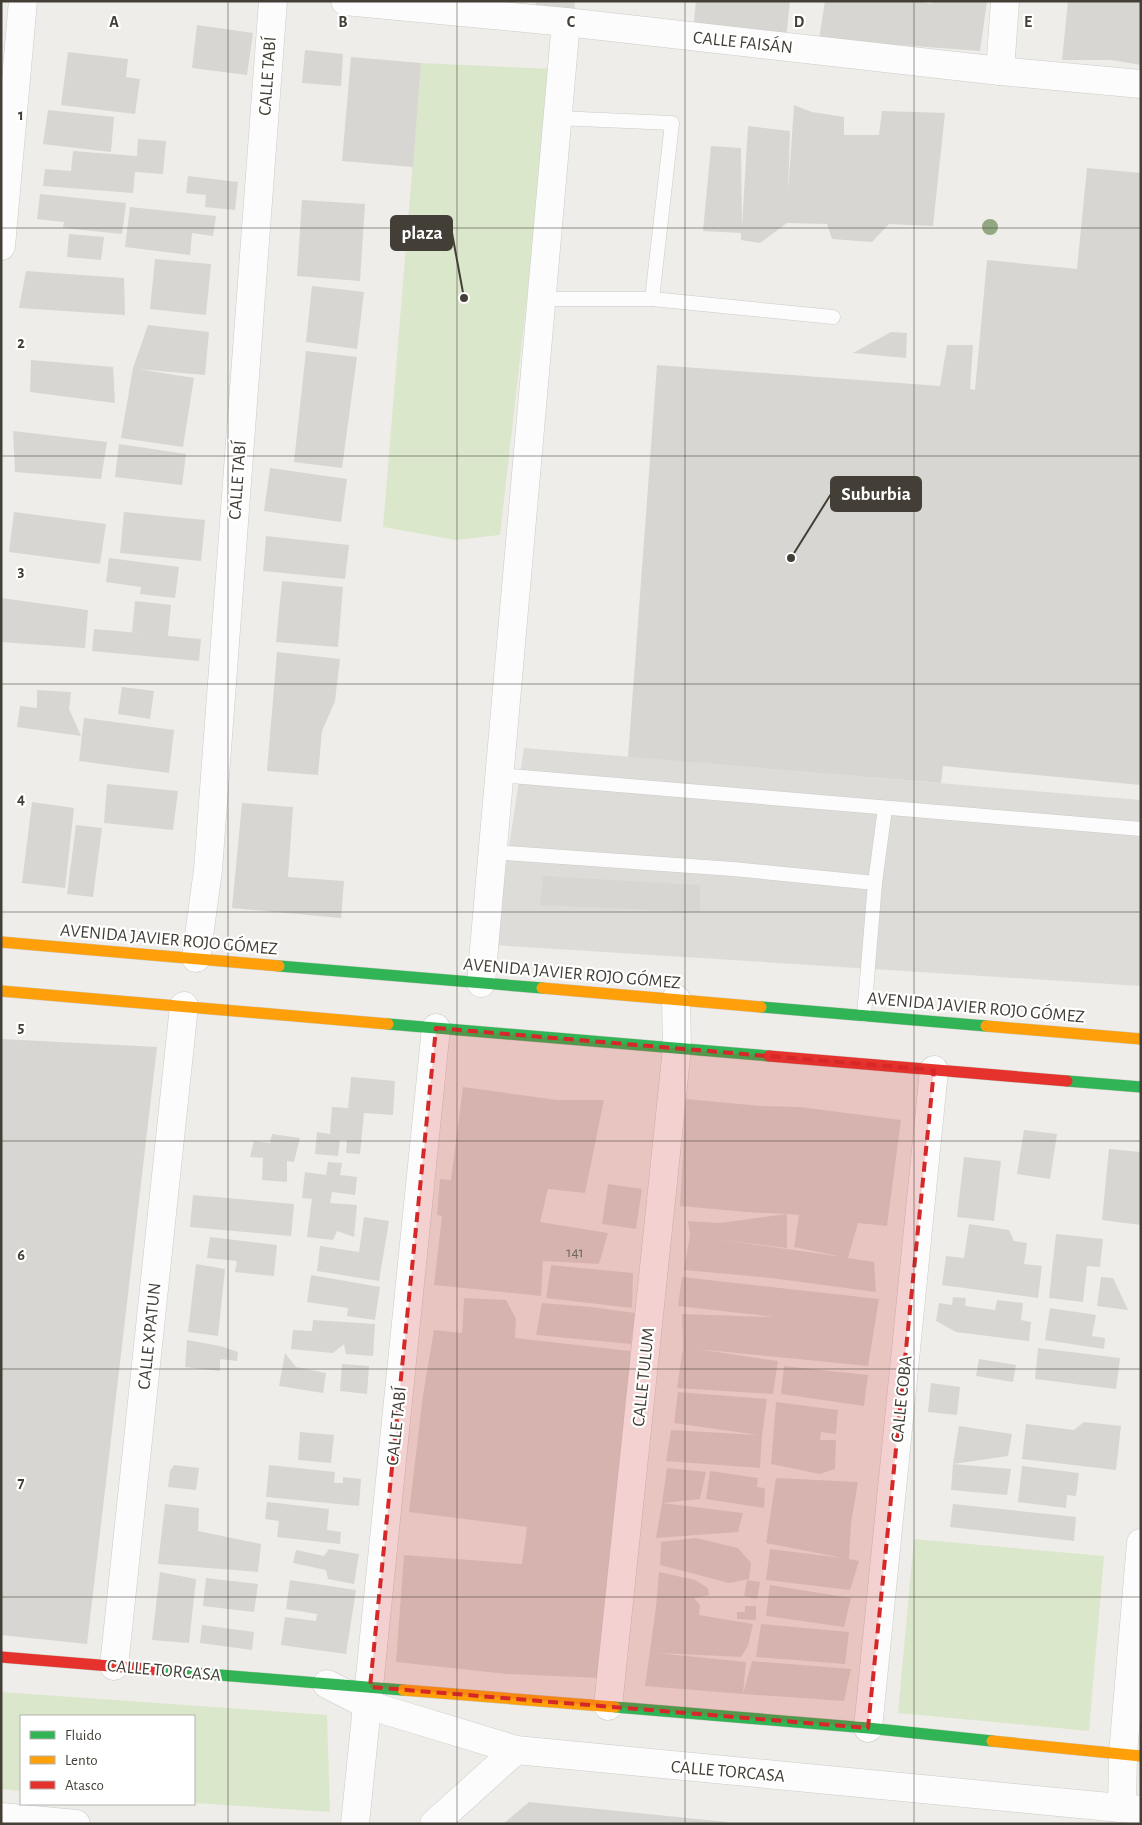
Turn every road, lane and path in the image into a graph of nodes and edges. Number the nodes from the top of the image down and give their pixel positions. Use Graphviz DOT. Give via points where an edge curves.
graph roads {
  1 [pos="23,1"];
  2 [pos="273,1"];
  3 [pos="345,1"];
  4 [pos="1005,1"];
  5 [pos="472,7"];
  6 [pos="566,22"];
  7 [pos="1000,70"];
  8 [pos="1141,84"];
  9 [pos="557,118"];
  10 [pos="1,246"];
  11 [pos="541,299"];
  12 [pos="652,299"];
  13 [pos="833,317"];
  14 [pos="499,775"];
  15 [pos="885,808"];
  16 [pos="1141,829"];
  17 [pos="492,852"];
  18 [pos="875,882"];
  19 [pos="1,942"];
  20 [pos="196,958"];
  21 [pos="481,983"];
  22 [pos="1,991"];
  23 [pos="676,999"];
  24 [pos="184,1006"];
  25 [pos="864,1015"];
  26 [pos="436,1028"];
  27 [pos="1141,1039"];
  28 [pos="678,1048"];
  29 [pos="934,1070"];
  30 [pos="1141,1087"];
  31 [pos="1141,1543"];
  32 [pos="1,1657"];
  33 [pos="114,1666"];
  34 [pos="327,1684"];
  35 [pos="369,1696"];
  36 [pos="608,1706"];
  37 [pos="868,1728"];
  38 [pos="516,1750"];
  39 [pos="1132,1755"];
  40 [pos="1127,1814"];
  41 [pos="1,1817"];
  42 [pos="71,1824"];
  43 [pos="76,1824"];
  44 [pos="355,1824"];
  45 [pos="434,1824"];
  1 -- 10 [label="street"];
  2 -- 20 [label="street, CALLE TABÍ" via="208,870"];
  3 -- 5 [label="street, CALLE FAISÁN"];
  4 -- 7 [label="street"];
  5 -- 6 [label="street, CALLE FAISÁN"];
  6 -- 7 [label="street, CALLE FAISÁN"];
  6 -- 9 [label="street"];
  7 -- 8 [label="street, CALLE FAISÁN"];
  9 -- 11 [label="street"];
  9 -- 12 [label="lane" via="672,123"];
  11 -- 12 [label="lane"];
  11 -- 14 [label="street"];
  12 -- 13 [label="lane"];
  14 -- 15 [label="lane"];
  14 -- 17 [label="street"];
  15 -- 16 [label="lane"];
  15 -- 18 [label="lane"];
  17 -- 18 [label="lane"];
  17 -- 21 [label="street"];
  18 -- 25 [label="lane"];
  19 -- 20 [label="main road, AVENIDA JAVIER ROJO GÓMEZ"];
  20 -- 21 [label="main road, AVENIDA JAVIER ROJO GÓMEZ"];
  21 -- 23 [label="main road, AVENIDA JAVIER ROJO GÓMEZ"];
  22 -- 24 [label="main road"];
  23 -- 25 [label="main road, AVENIDA JAVIER ROJO GÓMEZ"];
  23 -- 28 [label="street, CALLE TULUM"];
  24 -- 26 [label="main road"];
  24 -- 33 [label="street, CALLE XPATUN"];
  25 -- 27 [label="main road, AVENIDA JAVIER ROJO GÓMEZ"];
  26 -- 28 [label="main road"];
  26 -- 35 [label="street, CALLE TABÍ"];
  28 -- 29 [label="main road"];
  28 -- 36 [label="street, CALLE TULUM"];
  29 -- 30 [label="main road"];
  29 -- 37 [label="street, CALLE COBA"];
  31 -- 39 [label="street"];
  32 -- 33 [label="main road, CALLE TORCASA"];
  33 -- 34 [label="main road, CALLE TORCASA"];
  34 -- 35 [label="street, CALLE TORCASA"];
  35 -- 36 [label="main road, CALLE TORCASA"];
  35 -- 38 [label="street, CALLE TORCASA"];
  35 -- 44 [label="street, CALLE TABÍ"];
  36 -- 37 [label="main road, CALLE TORCASA"];
  37 -- 39 [label="main road, CALLE TORCASA"];
  38 -- 40 [label="street, CALLE TORCASA"];
  38 -- 45 [label="street"];
  39 -- 40 [label="street"];
  41 -- 42 [label="street"];
  42 -- 43 [label="street"];
}
